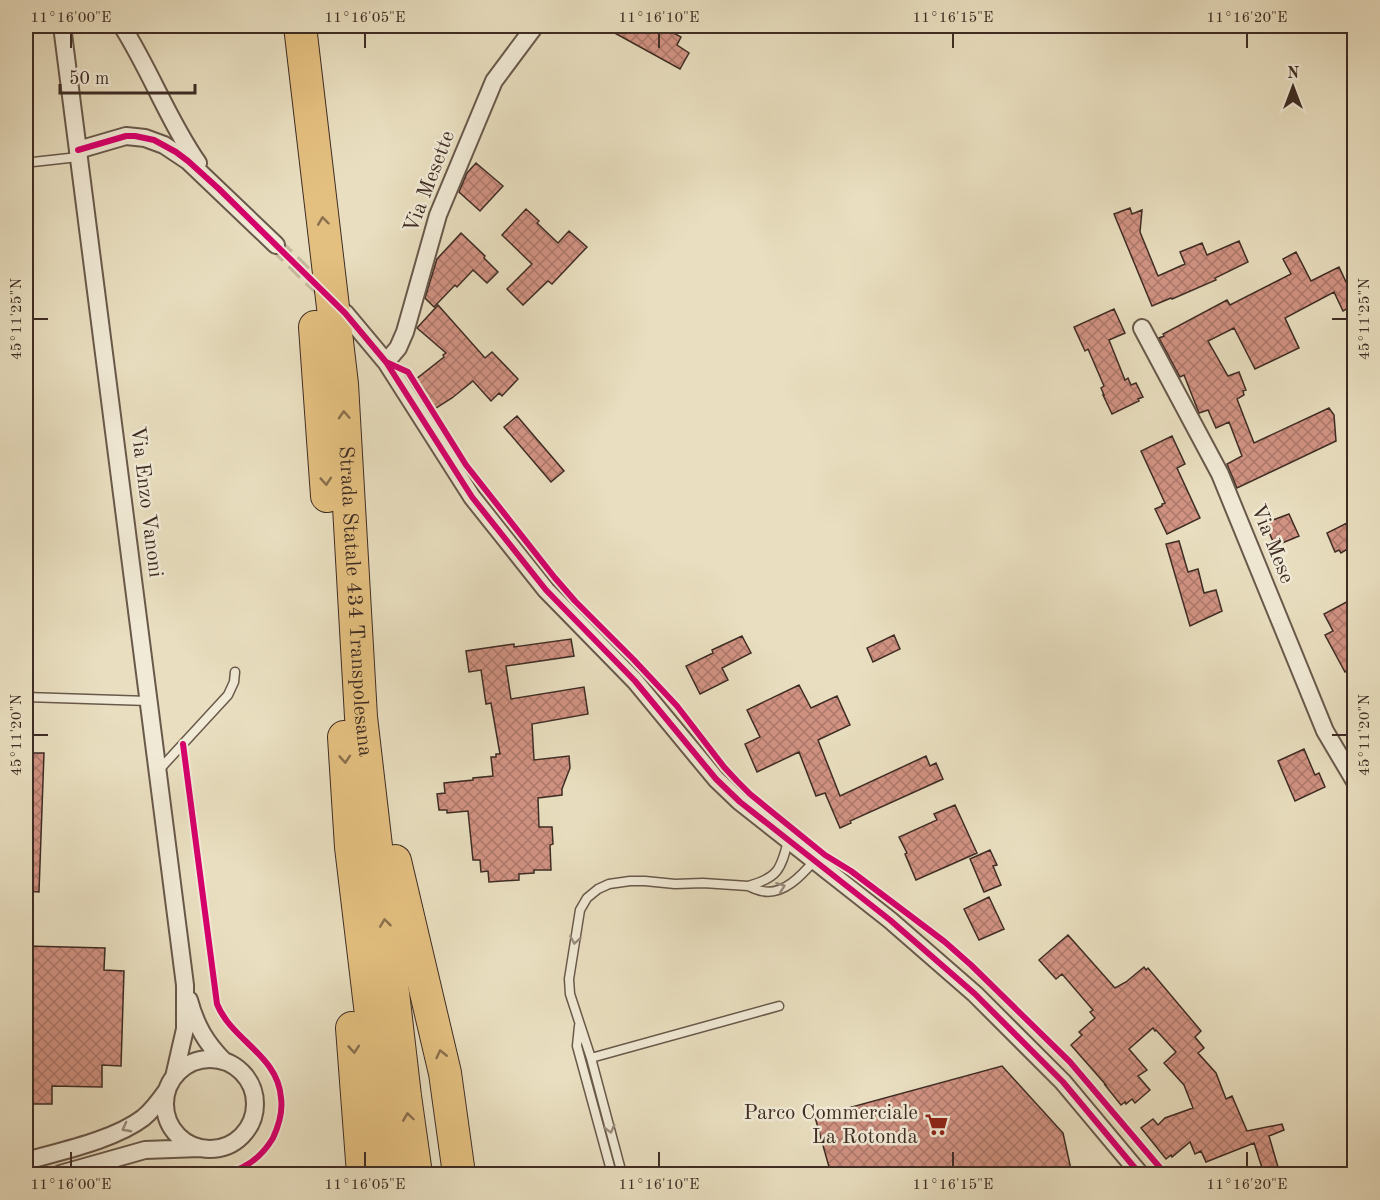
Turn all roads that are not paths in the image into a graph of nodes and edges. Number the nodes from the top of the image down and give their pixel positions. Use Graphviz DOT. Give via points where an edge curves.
graph roads {
  1 [pos="62,26"];
  2 [pos="122,26"];
  3 [pos="280,26"];
  4 [pos="300,26"];
  5 [pos="535,26"];
  6 [pos="78,153"];
  7 [pos="26,161"];
  8 [pos="219,189"];
  9 [pos="276,245"];
  10 [pos="345,313"];
  11 [pos="1142,328"];
  12 [pos="386,362"];
  13 [pos="235,672"];
  14 [pos="26,697"];
  15 [pos="148,701"];
  16 [pos="362,717"];
  17 [pos="158,771"];
  18 [pos="1354,780"];
  19 [pos="788,841"];
  20 [pos="351,847"];
  21 [pos="814,861"];
  22 [pos="748,886"];
  23 [pos="185,985"];
  24 [pos="779,1006"];
  25 [pos="580,1023"];
  26 [pos="591,1058"];
  27 [pos="224,1061"];
  28 [pos="171,1083"];
  29 [pos="204,1148"];
  30 [pos="26,1161"];
  31 [pos="60,1174"];
  32 [pos="363,1174"];
  33 [pos="390,1174"];
  34 [pos="416,1174"];
  35 [pos="459,1174"];
  36 [pos="612,1174"];
  37 [pos="622,1174"];
  38 [pos="1140,1174"];
  1 -- 6 [label="street, Via Enzo Vanoni"];
  2 -- 8 [label="street" via="184,143"];
  3 -- 20 [label="highway, Strada Statale 434 Transpolesana, one-way" via="315,327"];
  16 -- 4 [label="highway, Strada Statale 434 Transpolesana, one-way" via="342,384"];
  5 -- 12 [label="street, Via Mesette" via="494,81 438,215 405,332"];
  6 -- 7 [label="lane"];
  6 -- 8 [label="street" via="126,136 154,140 188,161"];
  6 -- 15 [label="street, Via Enzo Vanoni"];
  8 -- 9 [label="street"];
  10 -- 12 [label="street"];
  11 -- 18 [label="street, Via Mese" via="1220,474 1325,731"];
  12 -- 19 [label="street" via="472,497 546,590 635,681 716,779"];
  13 -- 17 [label="lane" via="228,695"];
  14 -- 15 [label="lane"];
  15 -- 17 [label="street, Via Enzo Vanoni"];
  34 -- 16 [label="highway, Strada Statale 434 Transpolesana, one-way"];
  35 -- 16 [label="highway, one-way" via="445,1073"];
  17 -- 23 [label="street, Via Enzo Vanoni"];
  19 -- 21 [label="street"];
  19 -- 22 [label="lane" via="777,871"];
  20 -- 32 [label="highway, one-way" via="340,872"];
  20 -- 33 [label="highway, Strada Statale 434 Transpolesana"];
  22 -- 21 [label="lane, one-way" via="763,892 777,891 801,876"];
  21 -- 38 [label="street" via="975,994 1063,1082"];
  22 -- 25 [label="lane, one-way" via="630,881 609,884 586,898 580,910 569,978"];
  23 -- 27 [label="street, Via Enzo Vanoni" via="205,1039"];
  23 -- 28 [label="street, Via Enzo Vanoni" via="185,1029"];
  24 -- 26 [label="lane"];
  25 -- 26 [label="lane"];
  25 -- 36 [label="lane" via="577,1046"];
  26 -- 37 [label="lane, one-way"];
  27 -- 28 [label="street, Via Enzo Vanoni" via="195,1061"];
  27 -- 29 [label="street, Via Enzo Vanoni" via="238,1068 254,1092 252,1122 232,1143"];
  28 -- 29 [label="street, Via Enzo Vanoni" via="165,1102 172,1127 180,1137"];
  28 -- 30 [label="street, Via Enzo Vanoni, one-way" via="156,1106 126,1129"];
  29 -- 31 [label="street, Via Enzo Vanoni" via="145,1150"];
}
